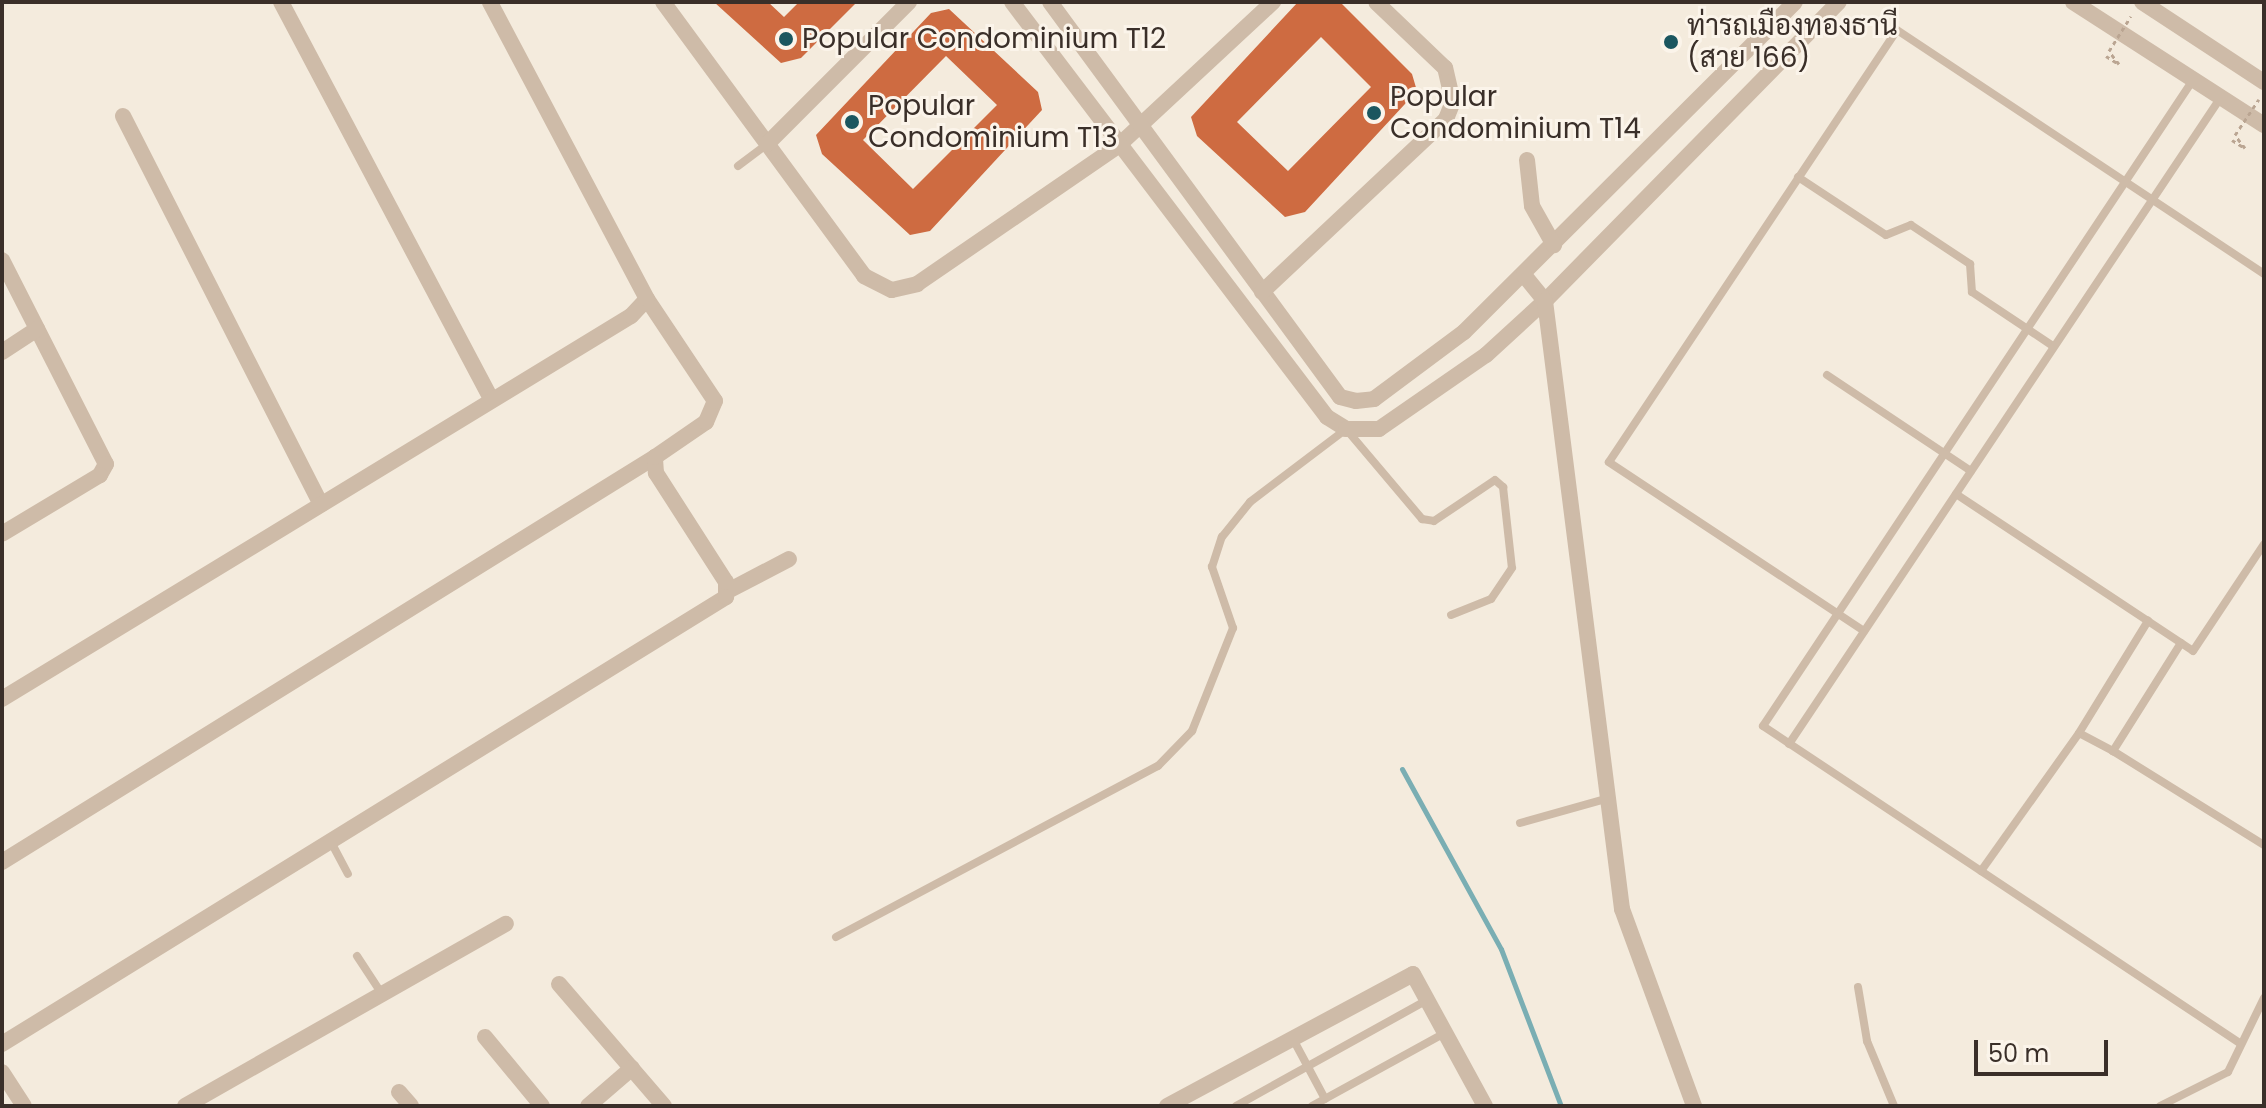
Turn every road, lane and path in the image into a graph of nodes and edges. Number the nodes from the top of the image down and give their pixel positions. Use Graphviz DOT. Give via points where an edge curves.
graph roads {
  1 [pos="281,2"];
  2 [pos="490,2"];
  3 [pos="663,2"];
  4 [pos="909,2"];
  5 [pos="1012,2"];
  6 [pos="1050,2"];
  7 [pos="1273,2"];
  8 [pos="1376,2"];
  9 [pos="1795,2"];
  10 [pos="1839,2"];
  11 [pos="2073,2"];
  12 [pos="2142,2"];
  13 [pos="2131,16"];
  14 [pos="2106,56"];
  15 [pos="2193,80"];
  16 [pos="1704,88"];
  17 [pos="2262,91"];
  18 [pos="2221,97"];
  19 [pos="1729,111"];
  20 [pos="123,116"];
  21 [pos="2264,125"];
  22 [pos="1141,128"];
  23 [pos="2234,137"];
  24 [pos="767,144"];
  25 [pos="1118,146"];
  26 [pos="1527,160"];
  27 [pos="738,166"];
  28 [pos="1798,177"];
  29 [pos="2126,182"];
  30 [pos="2152,199"];
  31 [pos="1554,245"];
  32 [pos="2,260"];
  33 [pos="2264,274"];
  34 [pos="1524,275"];
  35 [pos="1262,292"];
  36 [pos="647,299"];
  37 [pos="1545,301"];
  38 [pos="2026,328"];
  39 [pos="37,329"];
  40 [pos="2053,346"];
  41 [pos="2,352"];
  42 [pos="1827,375"];
  43 [pos="491,398"];
  44 [pos="1356,401"];
  45 [pos="1346,429"];
  46 [pos="1944,453"];
  47 [pos="655,457"];
  48 [pos="1971,471"];
  49 [pos="1956,494"];
  50 [pos="321,505"];
  51 [pos="2,534"];
  52 [pos="2264,544"];
  53 [pos="789,559"];
  54 [pos="726,592"];
  55 [pos="1837,614"];
  56 [pos="1451,615"];
  57 [pos="2148,621"];
  58 [pos="1864,631"];
  59 [pos="2181,643"];
  60 [pos="2,699"];
  61 [pos="2079,733"];
  62 [pos="1789,744"];
  63 [pos="2113,751"];
  64 [pos="1609,798"];
  65 [pos="1520,823"];
  66 [pos="330,841"];
  67 [pos="2264,845"];
  68 [pos="2,862"];
  69 [pos="1981,871"];
  70 [pos="348,874"];
  71 [pos="506,924"];
  72 [pos="836,937"];
  73 [pos="357,956"];
  74 [pos="559,984"];
  75 [pos="1858,987"];
  76 [pos="380,991"];
  77 [pos="2264,998"];
  78 [pos="1427,1000"];
  79 [pos="1445,1033"];
  80 [pos="485,1037"];
  81 [pos="1293,1039"];
  82 [pos="2,1044"];
  83 [pos="2241,1044"];
  84 [pos="1308,1066"];
  85 [pos="632,1068"];
  86 [pos="2,1072"];
  87 [pos="399,1092"];
  88 [pos="1325,1099"];
  89 [pos="1174,1104"];
  90 [pos="24,1106"];
  91 [pos="185,1106"];
  92 [pos="411,1106"];
  93 [pos="542,1106"];
  94 [pos="588,1106"];
  95 [pos="664,1106"];
  96 [pos="1236,1106"];
  97 [pos="1312,1106"];
  98 [pos="1485,1106"];
  99 [pos="1694,1106"];
  100 [pos="1894,1106"];
  101 [pos="2160,1106"];
  1 -- 43 [label="street"];
  2 -- 36 [label="street"];
  3 -- 24 [label="street"];
  4 -- 24 [label="street"];
  5 -- 25 [label="street"];
  6 -- 22 [label="street"];
  7 -- 22 [label="street"];
  8 -- 35 [label="street" via="1445,68 1453,102 1446,119"];
  9 -- 16 [label="street"];
  10 -- 19 [label="street"];
  11 -- 15 [label="street"];
  12 -- 17 [label="street"];
  13 -- 14 [label="path, bridge" via="2109,51 2119,64"];
  15 -- 18 [label="street"];
  15 -- 29 [label="lane"];
  16 -- 19 [label="street"];
  16 -- 31 [label="street"];
  17 -- 23 [label="path, bridge"];
  18 -- 21 [label="street"];
  18 -- 30 [label="lane"];
  19 -- 37 [label="street"];
  20 -- 50 [label="street"];
  22 -- 25 [label="street"];
  22 -- 35 [label="street"];
  24 -- 25 [label="street" via="864,276 892,290 917,284"];
  24 -- 27 [label="lane"];
  25 -- 45 [label="street" via="1327,417"];
  26 -- 31 [label="street" via="1532,206"];
  28 -- 29 [label="lane" via="1897,30"];
  28 -- 38 [label="lane" via="1886,235 1911,225 1970,264 1972,292"];
  28 -- 55 [label="lane" via="1609,462"];
  29 -- 30 [label="lane"];
  29 -- 38 [label="lane"];
  30 -- 33 [label="lane"];
  30 -- 40 [label="lane"];
  31 -- 34 [label="street"];
  32 -- 39 [label="street"];
  34 -- 37 [label="street"];
  34 -- 44 [label="street" via="1464,332 1374,399"];
  35 -- 44 [label="street" via="1340,397"];
  36 -- 43 [label="street"];
  36 -- 47 [label="street" via="715,401 706,422"];
  37 -- 45 [label="street" via="1486,355 1379,429"];
  37 -- 64 [label="street"];
  38 -- 40 [label="lane"];
  38 -- 46 [label="lane"];
  39 -- 41 [label="street"];
  39 -- 51 [label="street" via="106,464 100,475"];
  40 -- 48 [label="lane"];
  42 -- 46 [label="lane"];
  43 -- 50 [label="street"];
  44 -- 45 [label="street"];
  45 -- 56 [label="lane" via="1422,519 1434,521 1495,480 1503,487 1512,568 1491,599"];
  45 -- 72 [label="lane" via="1250,502 1222,537 1212,567 1233,628 1184,740 1158,766"];
  46 -- 48 [label="lane"];
  46 -- 55 [label="lane"];
  47 -- 54 [label="street" via="656,473"];
  47 -- 68 [label="street"];
  48 -- 49 [label="lane"];
  49 -- 57 [label="lane"];
  49 -- 58 [label="lane"];
  50 -- 60 [label="street"];
  52 -- 59 [label="lane" via="2193,651"];
  53 -- 54 [label="street"];
  54 -- 66 [label="street"];
  55 -- 58 [label="lane"];
  55 -- 62 [label="lane" via="1763,726"];
  57 -- 59 [label="lane"];
  57 -- 61 [label="lane"];
  58 -- 62 [label="lane"];
  59 -- 63 [label="lane"];
  61 -- 63 [label="lane"];
  61 -- 69 [label="lane"];
  62 -- 69 [label="lane"];
  63 -- 67 [label="lane"];
  64 -- 65 [label="lane"];
  64 -- 99 [label="street" via="1622,909"];
  66 -- 70 [label="lane"];
  66 -- 82 [label="street"];
  69 -- 83 [label="lane"];
  71 -- 76 [label="street"];
  73 -- 76 [label="lane"];
  74 -- 85 [label="street"];
  75 -- 100 [label="lane" via="1867,1041"];
  76 -- 91 [label="street"];
  77 -- 83 [label="lane"];
  78 -- 79 [label="street"];
  78 -- 81 [label="street" via="1413,974"];
  78 -- 84 [label="lane"];
  79 -- 88 [label="lane"];
  79 -- 98 [label="street"];
  80 -- 93 [label="street"];
  81 -- 84 [label="lane"];
  81 -- 89 [label="street"];
  83 -- 101 [label="lane" via="2228,1072"];
  84 -- 88 [label="lane"];
  84 -- 96 [label="lane"];
  85 -- 94 [label="street"];
  85 -- 95 [label="street"];
  86 -- 90 [label="street"];
  87 -- 92 [label="street"];
  88 -- 97 [label="lane"];
}
